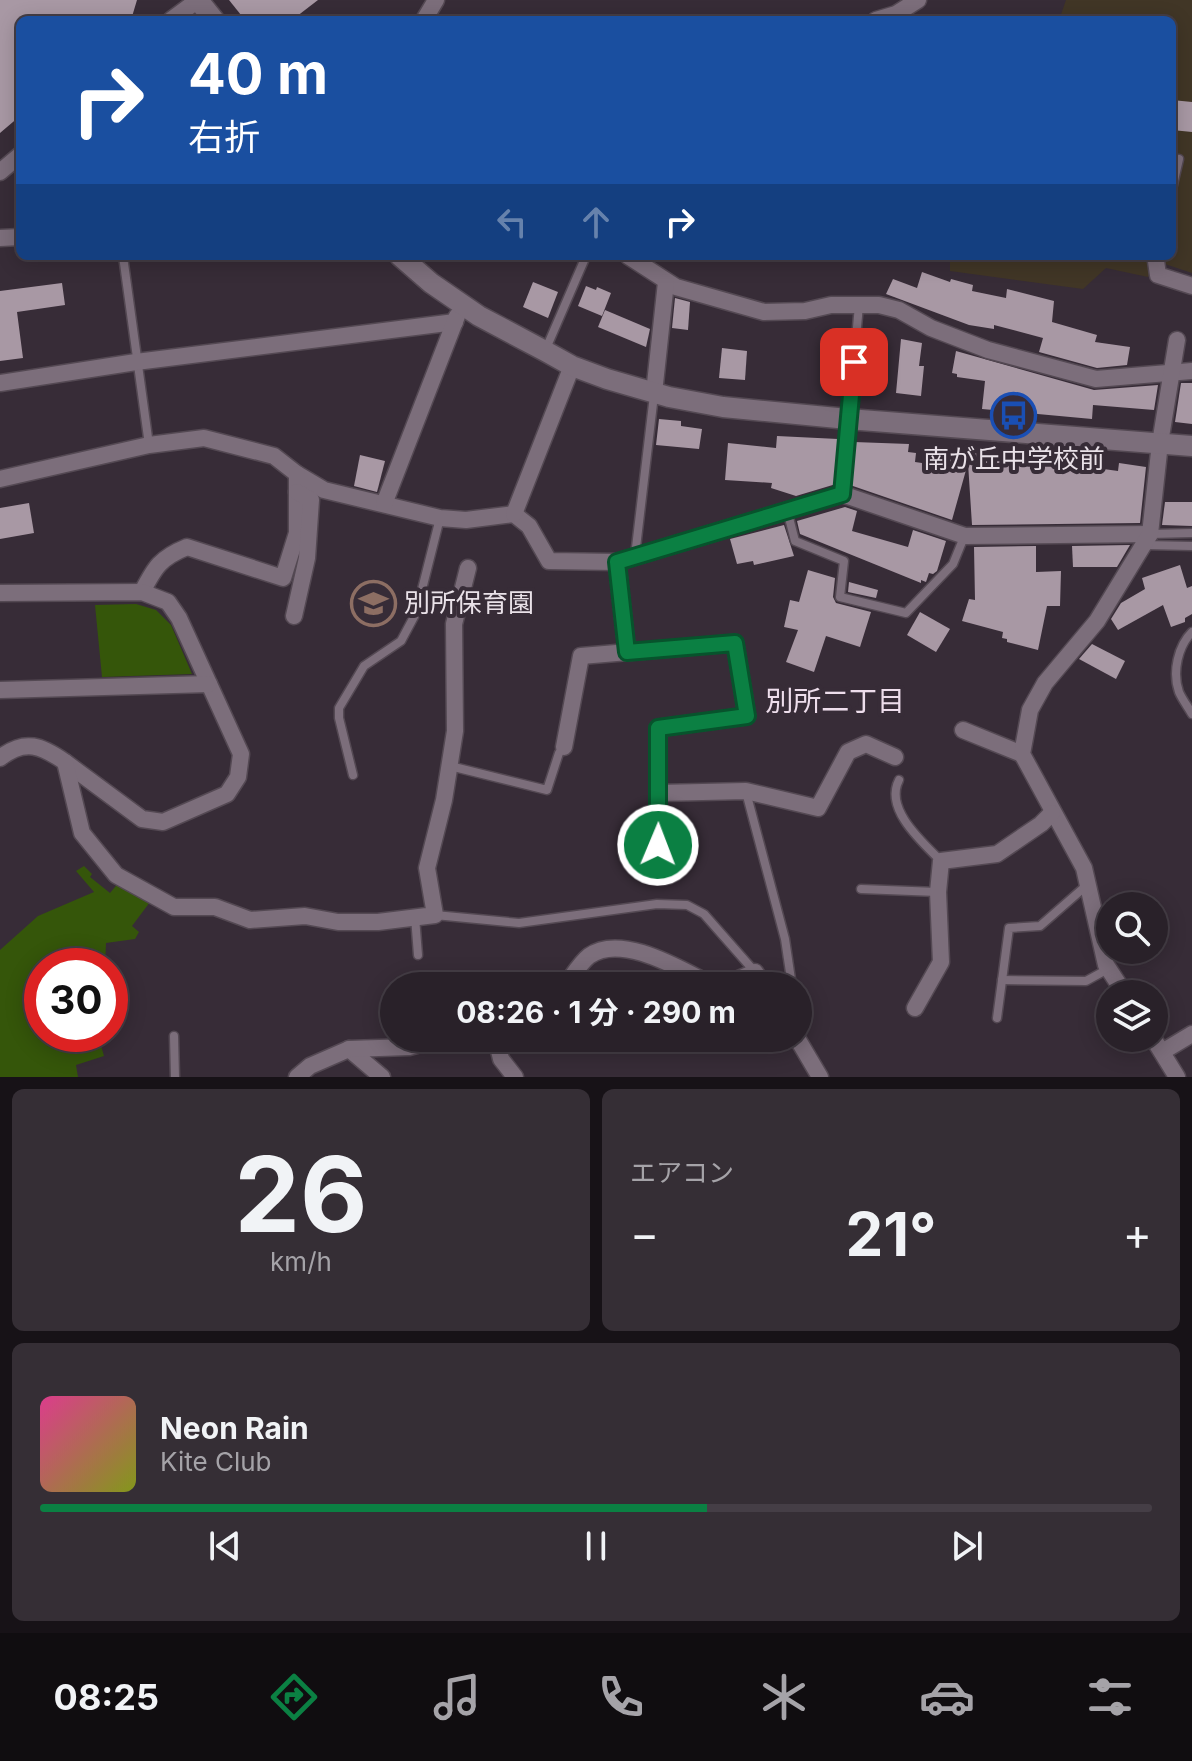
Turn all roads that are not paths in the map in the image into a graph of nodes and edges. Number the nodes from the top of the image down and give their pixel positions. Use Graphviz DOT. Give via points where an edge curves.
graph roads {
  1 [pos="198,0"];
  2 [pos="918,0"];
  3 [pos="176,16"];
  4 [pos="211,16"];
  5 [pos="889,16"];
  6 [pos="16,158"];
  7 [pos="1179,159"];
  8 [pos="0,172"];
  9 [pos="1176,172"];
  10 [pos="123,260"];
  11 [pos="405,260"];
  12 [pos="584,260"];
  13 [pos="634,260"];
  14 [pos="1156,260"];
  15 [pos="666,282"];
  16 [pos="1192,286"];
  17 [pos="859,305"];
  18 [pos="458,313"];
  19 [pos="1177,340"];
  20 [pos="545,351"];
  21 [pos="136,362"];
  22 [pos="572,366"];
  23 [pos="1192,371"];
  24 [pos="1169,372"];
  25 [pos="0,383"];
  26 [pos="654,393"];
  27 [pos="848,419"];
  28 [pos="1160,443"];
  29 [pos="149,445"];
  30 [pos="1192,446"];
  31 [pos="297,474"];
  32 [pos="0,479"];
  33 [pos="297,492"];
  34 [pos="842,494"];
  35 [pos="384,504"];
  36 [pos="787,510"];
  37 [pos="514,514"];
  38 [pos="440,518"];
  39 [pos="1192,533"];
  40 [pos="965,536"];
  41 [pos="1146,540"];
  42 [pos="1192,546"];
  43 [pos="635,557"];
  44 [pos="617,562"];
  45 [pos="468,568"];
  46 [pos="142,592"];
  47 [pos="0,593"];
  48 [pos="294,616"];
  49 [pos="1192,632"];
  50 [pos="627,652"];
  51 [pos="209,684"];
  52 [pos="0,690"];
  53 [pos="1192,714"];
  54 [pos="963,730"];
  55 [pos="564,747"];
  56 [pos="1022,754"];
  57 [pos="895,757"];
  58 [pos="0,758"];
  59 [pos="65,762"];
  60 [pos="449,766"];
  61 [pos="353,775"];
  62 [pos="899,780"];
  63 [pos="746,791"];
  64 [pos="659,793"];
  65 [pos="1052,813"];
  66 [pos="941,861"];
  67 [pos="658,871"];
  68 [pos="1088,885"];
  69 [pos="861,889"];
  70 [pos="938,892"];
  71 [pos="435,915"];
  72 [pos="415,916"];
  73 [pos="418,955"];
  74 [pos="1109,969"];
  75 [pos="576,972"];
  76 [pos="686,972"];
  77 [pos="753,972"];
  78 [pos="790,972"];
  79 [pos="1002,980"];
  80 [pos="1116,980"];
  81 [pos="915,1008"];
  82 [pos="997,1018"];
  83 [pos="1192,1034"];
  84 [pos="174,1036"];
  85 [pos="1168,1042"];
  86 [pos="380,1048"];
  87 [pos="349,1049"];
  88 [pos="499,1052"];
  89 [pos="805,1052"];
  90 [pos="1161,1052"];
  91 [pos="175,1077"];
  92 [pos="297,1077"];
  93 [pos="382,1077"];
  94 [pos="515,1077"];
  95 [pos="820,1077"];
  96 [pos="1177,1077"];
  1 -- 3 [label="street"];
  1 -- 4 [label="street"];
  2 -- 5 [label="street"];
  6 -- 8 [label="street"];
  7 -- 9 [label="lane"];
  10 -- 21 [label="lane"];
  11 -- 18 [label="street"];
  12 -- 20 [label="lane"];
  13 -- 15 [label="street"];
  14 -- 16 [label="street" via="1158,275"];
  15 -- 17 [label="street" via="764,312"];
  15 -- 26 [label="street"];
  17 -- 24 [label="street" via="899,310 988,350 1096,379"];
  17 -- 27 [label="lane"];
  18 -- 20 [label="street" via="479,316"];
  18 -- 21 [label="street"];
  18 -- 35 [label="street"];
  19 -- 24 [label="street"];
  20 -- 22 [label="street"];
  21 -- 25 [label="street"];
  21 -- 29 [label="lane"];
  22 -- 26 [label="street"];
  22 -- 37 [label="street"];
  23 -- 24 [label="street"];
  24 -- 28 [label="street"];
  26 -- 27 [label="street" via="723,407"];
  26 -- 43 [label="lane"];
  27 -- 28 [label="street"];
  27 -- 34 [label="lane"];
  28 -- 30 [label="street"];
  28 -- 41 [label="street"];
  29 -- 31 [label="street" via="204,438 274,456"];
  29 -- 32 [label="street"];
  31 -- 33 [label="street"];
  31 -- 35 [label="street" via="324,490"];
  33 -- 46 [label="street" via="297,533 283,578 187,547 166,555"];
  33 -- 48 [label="street" via="311,500 307,558"];
  34 -- 36 [label="street"];
  34 -- 40 [label="street"];
  35 -- 38 [label="street"];
  36 -- 40 [label="lane" via="795,541 844,561 840,597 906,613 953,564"];
  36 -- 43 [label="street"];
  37 -- 38 [label="street"];
  37 -- 44 [label="street" via="529,526 549,561"];
  38 -- 61 [label="lane" via="416,613 401,641 364,666 339,708"];
  39 -- 41 [label="lane"];
  40 -- 41 [label="street"];
  41 -- 42 [label="lane"];
  41 -- 56 [label="street" via="1097,621 1045,683 1030,710"];
  43 -- 44 [label="street"];
  44 -- 50 [label="street"];
  45 -- 60 [label="street" via="454,624 455,731"];
  46 -- 47 [label="street"];
  46 -- 51 [label="street" via="168,602 174,610"];
  49 -- 53 [label="lane" via="1177,655 1178,690"];
  50 -- 55 [label="street" via="581,656"];
  50 -- 64 [label="street" via="735,643 747,716 658,728"];
  51 -- 52 [label="street"];
  51 -- 59 [label="street" via="241,754 238,777 227,794 163,822 142,819"];
  54 -- 56 [label="street"];
  55 -- 60 [label="lane" via="547,790"];
  56 -- 65 [label="street"];
  57 -- 63 [label="street" via="866,744 848,752 818,808"];
  58 -- 59 [label="street" via="27,746 44,748"];
  59 -- 72 [label="street" via="82,833 116,875 174,907 215,907 250,920 305,916 378,922"];
  60 -- 71 [label="street" via="427,868"];
  62 -- 66 [label="lane" via="899,813"];
  63 -- 64 [label="street"];
  63 -- 78 [label="lane"];
  64 -- 67 [label="street"];
  65 -- 66 [label="street" via="997,854"];
  65 -- 68 [label="street" via="1084,868"];
  66 -- 70 [label="street"];
  68 -- 74 [label="street"];
  68 -- 79 [label="lane" via="1040,926 1009,928"];
  69 -- 70 [label="lane"];
  70 -- 81 [label="street" via="941,962"];
  71 -- 72 [label="street"];
  71 -- 77 [label="lane" via="519,923 657,904 687,905 704,914"];
  72 -- 73 [label="lane"];
  74 -- 79 [label="lane" via="1086,981"];
  74 -- 80 [label="street"];
  75 -- 76 [label="street" via="587,958 613,949 657,957"];
  79 -- 82 [label="lane"];
  83 -- 85 [label="street"];
  84 -- 91 [label="lane"];
  86 -- 87 [label="street"];
  87 -- 92 [label="street"];
  87 -- 93 [label="street"];
  88 -- 94 [label="street"];
  89 -- 95 [label="street"];
  90 -- 96 [label="street"];
}
